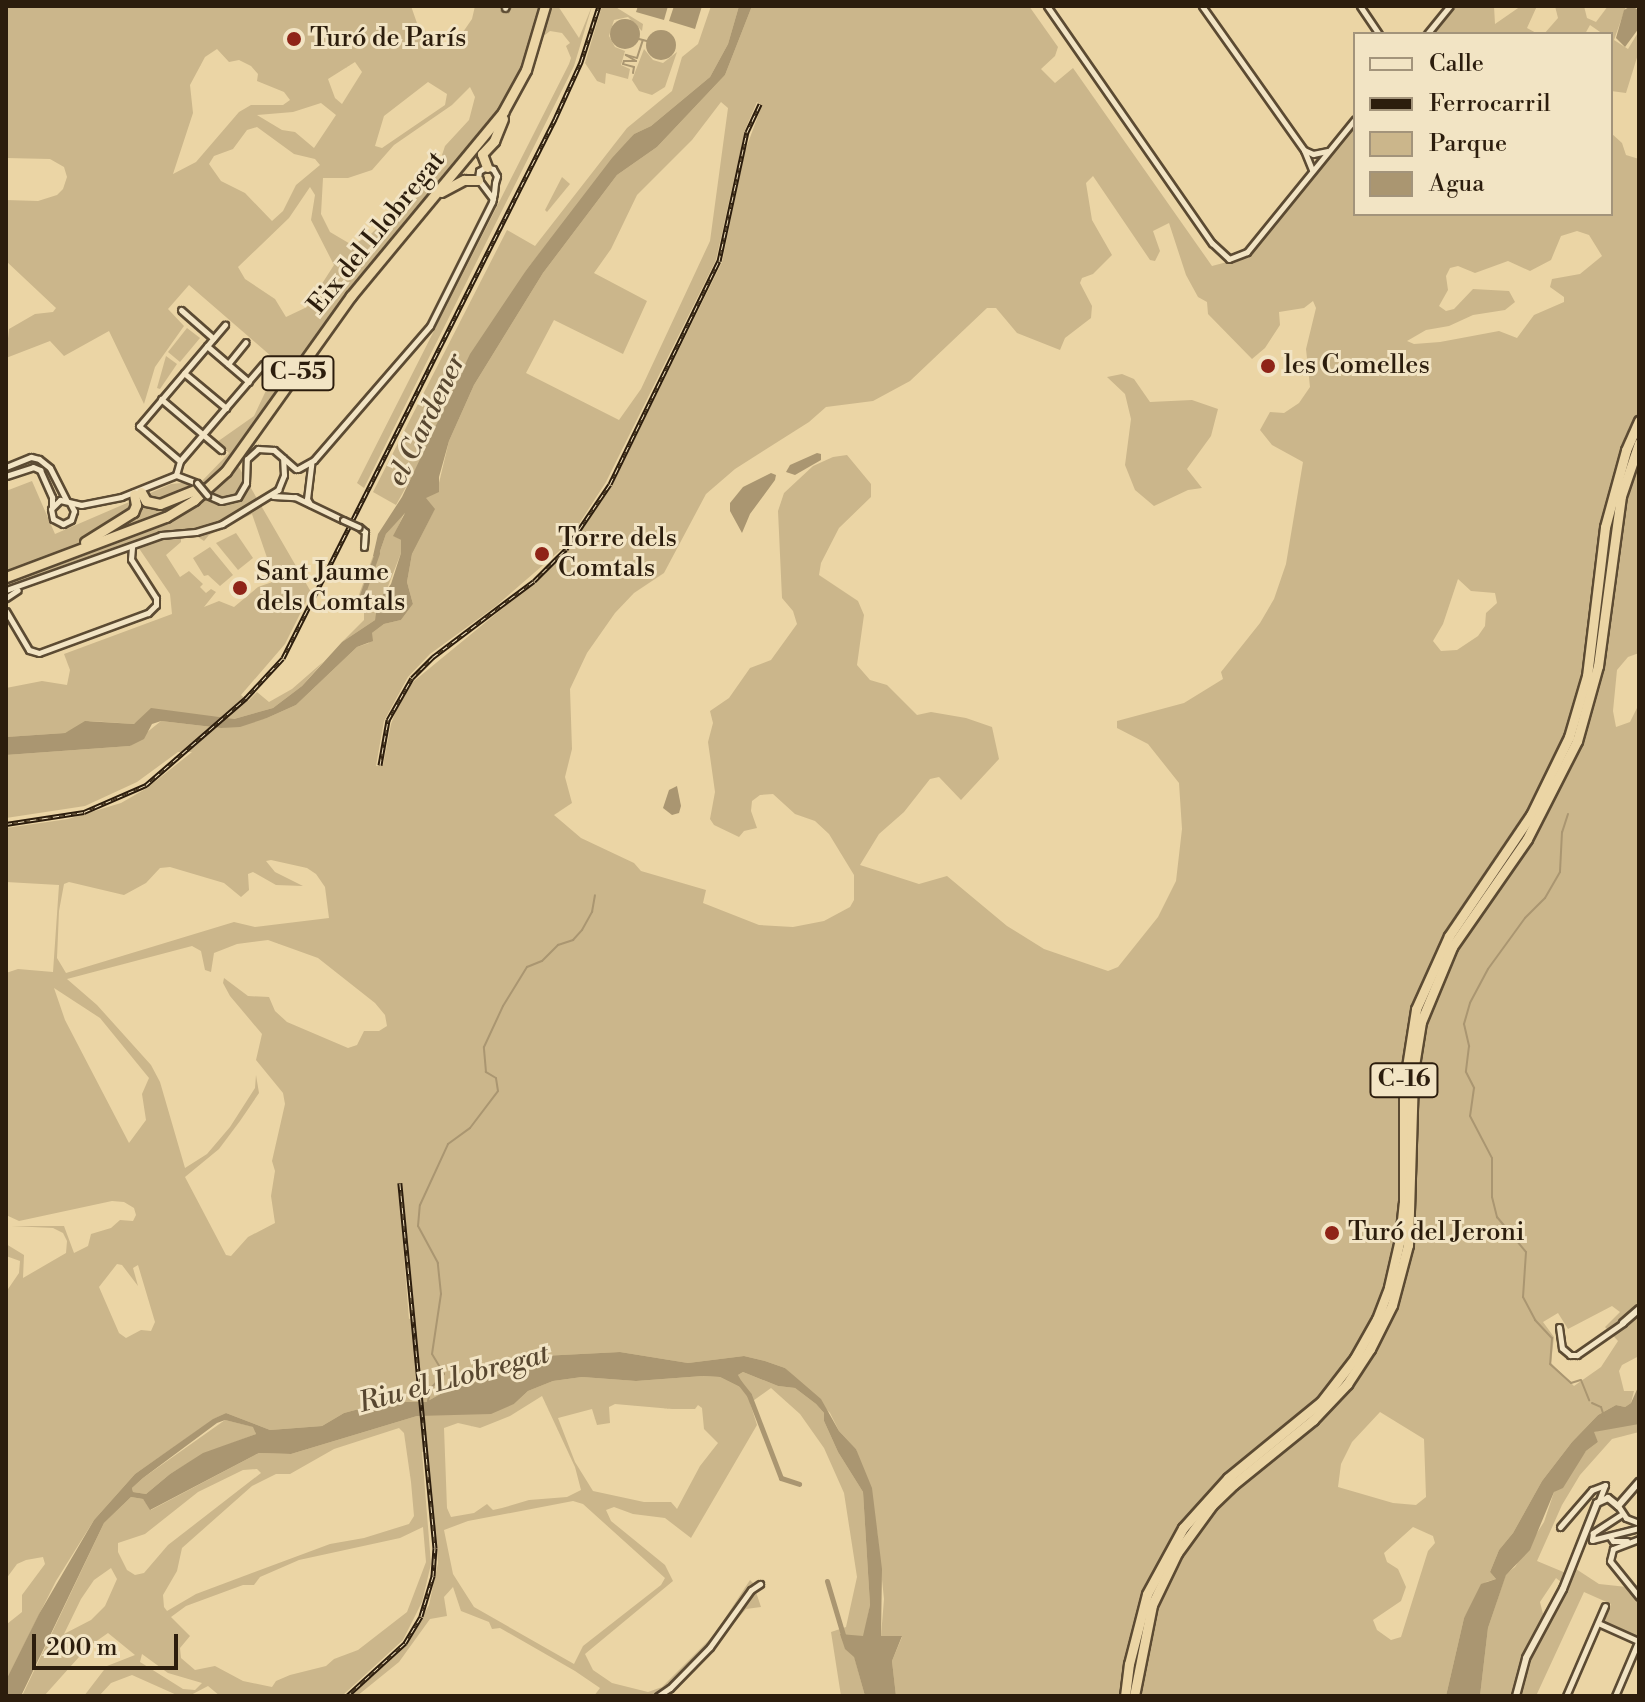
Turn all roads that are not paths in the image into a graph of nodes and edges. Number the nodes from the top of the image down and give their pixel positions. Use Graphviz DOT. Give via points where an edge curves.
graph roads {
  1 [pos="543,6"];
  2 [pos="1047,6"];
  3 [pos="1202,6"];
  4 [pos="1360,6"];
  5 [pos="1450,6"];
  6 [pos="1378,32"];
  7 [pos="1429,32"];
  8 [pos="521,80"];
  9 [pos="1353,121"];
  10 [pos="1304,150"];
  11 [pos="1328,151"];
  12 [pos="487,167"];
  13 [pos="1312,170"];
  14 [pos="483,183"];
  15 [pos="495,183"];
  16 [pos="493,199"];
  17 [pos="415,216"];
  18 [pos="181,310"];
  19 [pos="225,325"];
  20 [pos="214,338"];
  21 [pos="246,342"];
  22 [pos="207,346"];
  23 [pos="228,364"];
  24 [pos="263,364"];
  25 [pos="184,373"];
  26 [pos="249,382"];
  27 [pos="161,399"];
  28 [pos="226,408"];
  29 [pos="1639,411"];
  30 [pos="1639,421"];
  31 [pos="203,435"];
  32 [pos="1639,443"];
  33 [pos="221,450"];
  34 [pos="1626,450"];
  35 [pos="283,458"];
  36 [pos="1639,459"];
  37 [pos="314,460"];
  38 [pos="180,461"];
  39 [pos="6,467"];
  40 [pos="297,469"];
  41 [pos="176,475"];
  42 [pos="284,475"];
  43 [pos="6,476"];
  44 [pos="308,476"];
  45 [pos="282,484"];
  46 [pos="201,489"];
  47 [pos="1624,489"];
  48 [pos="308,491"];
  49 [pos="288,495"];
  50 [pos="272,496"];
  51 [pos="295,497"];
  52 [pos="139,498"];
  53 [pos="69,502"];
  54 [pos="81,505"];
  55 [pos="52,506"];
  56 [pos="313,507"];
  57 [pos="74,511"];
  58 [pos="83,544"];
  59 [pos="132,546"];
  60 [pos="364,547"];
  61 [pos="115,553"];
  62 [pos="131,559"];
  63 [pos="6,575"];
  64 [pos="34,582"];
  65 [pos="6,590"];
  66 [pos="6,598"];
  67 [pos="6,611"];
  68 [pos="1639,1309"];
  69 [pos="1623,1323"];
  70 [pos="1559,1327"];
  71 [pos="1639,1482"];
  72 [pos="1599,1501"];
  73 [pos="1618,1506"];
  74 [pos="1622,1514"];
  75 [pos="1639,1525"];
  76 [pos="1560,1527"];
  77 [pos="1610,1537"];
  78 [pos="1639,1539"];
  79 [pos="1631,1542"];
  80 [pos="760,1584"];
  81 [pos="1638,1594"];
  82 [pos="1605,1606"];
  83 [pos="1598,1623"];
  84 [pos="1639,1642"];
  85 [pos="658,1696"];
  86 [pos="1125,1696"];
  87 [pos="1134,1696"];
  88 [pos="1516,1696"];
  89 [pos="1566,1696"];
  90 [pos="1615,1696"];
  1 -- 8 [label="highway, Eix del Llobregat / C-55"];
  1 -- 46 [label="highway, Eix del Llobregat / C-55" via="526,60 500,110 371,261 248,436"];
  2 -- 13 [label="street" via="1212,243 1229,259 1247,252"];
  3 -- 10 [label="street"];
  4 -- 6 [label="street"];
  5 -- 7 [label="street"];
  8 -- 12 [label="highway" via="494,141 482,154"];
  8 -- 17 [label="highway, Eix del Llobregat / C-55" via="494,124"];
  9 -- 11 [label="street"];
  10 -- 11 [label="street"];
  10 -- 13 [label="street"];
  11 -- 13 [label="street"];
  12 -- 14 [label="street" via="479,171"];
  12 -- 15 [label="street" via="497,173"];
  14 -- 15 [label="street"];
  14 -- 16 [label="street"];
  14 -- 17 [label="highway" via="450,186"];
  15 -- 16 [label="street"];
  16 -- 37 [label="street" via="426,332"];
  17 -- 63 [label="highway, Eix del Llobregat / C-55" via="351,296 245,449 211,486 157,521"];
  18 -- 20 [label="street"];
  19 -- 20 [label="street"];
  20 -- 22 [label="street"];
  21 -- 23 [label="street"];
  22 -- 23 [label="street"];
  22 -- 25 [label="street"];
  23 -- 26 [label="street"];
  24 -- 26 [label="street"];
  25 -- 27 [label="street"];
  25 -- 28 [label="street"];
  26 -- 28 [label="street"];
  27 -- 31 [label="street"];
  27 -- 38 [label="street" via="139,426"];
  28 -- 31 [label="street"];
  29 -- 34 [label="highway"];
  30 -- 34 [label="highway, C-16"];
  31 -- 33 [label="street"];
  31 -- 38 [label="street"];
  32 -- 47 [label="highway, C-16"];
  34 -- 86 [label="highway, C-16" via="1605,527 1587,676 1569,737 1531,815 1449,936 1416,1009 1404,1086 1400,1239 1377,1319 1321,1402 1228,1478 1183,1528 1147,1594"];
  35 -- 40 [label="street"];
  35 -- 42 [label="street"];
  35 -- 46 [label="street" via="274,450 258,449 247,459 245,488 226,502"];
  36 -- 47 [label="highway"];
  37 -- 40 [label="street"];
  37 -- 44 [label="street"];
  38 -- 41 [label="street"];
  39 -- 53 [label="street" via="39,459"];
  40 -- 42 [label="street"];
  40 -- 44 [label="street"];
  41 -- 46 [label="street"];
  41 -- 52 [label="street"];
  42 -- 45 [label="street"];
  43 -- 55 [label="street" via="33,467 40,470"];
  44 -- 48 [label="street"];
  45 -- 49 [label="street"];
  45 -- 50 [label="street"];
  46 -- 52 [label="highway" via="160,504"];
  46 -- 58 [label="highway, Eix del Llobregat / C-55" via="164,511"];
  47 -- 87 [label="highway, C-16" via="1613,536 1598,666 1577,741 1527,839 1452,947 1421,1022 1413,1072 1408,1245 1384,1326 1358,1370 1325,1409 1212,1505 1177,1553 1152,1605"];
  48 -- 51 [label="street"];
  48 -- 56 [label="street"];
  49 -- 50 [label="street"];
  49 -- 51 [label="street"];
  50 -- 59 [label="street" via="205,530 161,535"];
  51 -- 56 [label="street"];
  52 -- 54 [label="street"];
  52 -- 58 [label="highway" via="128,517"];
  53 -- 54 [label="street"];
  53 -- 55 [label="street"];
  53 -- 57 [label="street"];
  54 -- 57 [label="street"];
  55 -- 57 [label="street" via="51,516 59,523 69,522"];
  56 -- 60 [label="street, bridge" via="359,527 365,532"];
  58 -- 63 [label="highway, Eix del Llobregat / C-55"];
  59 -- 61 [label="street"];
  59 -- 62 [label="street"];
  61 -- 62 [label="street"];
  61 -- 64 [label="street"];
  62 -- 67 [label="street" via="156,598 148,613 37,653 29,650"];
  64 -- 65 [label="street"];
  64 -- 66 [label="street"];
  68 -- 69 [label="street"];
  69 -- 70 [label="street" via="1577,1355 1562,1348"];
  71 -- 73 [label="street"];
  72 -- 73 [label="street" via="1608,1498"];
  72 -- 76 [label="street" via="1605,1485 1592,1490"];
  72 -- 88 [label="street" via="1563,1589 1526,1658"];
  73 -- 74 [label="street"];
  74 -- 75 [label="street"];
  74 -- 77 [label="street" via="1593,1533 1592,1540"];
  75 -- 77 [label="street"];
  77 -- 79 [label="street"];
  78 -- 79 [label="street"];
  79 -- 81 [label="street" via="1613,1549 1610,1560"];
  80 -- 85 [label="street" via="710,1647"];
  82 -- 83 [label="street"];
  83 -- 84 [label="street"];
  83 -- 89 [label="street"];
  84 -- 90 [label="street"];
}
